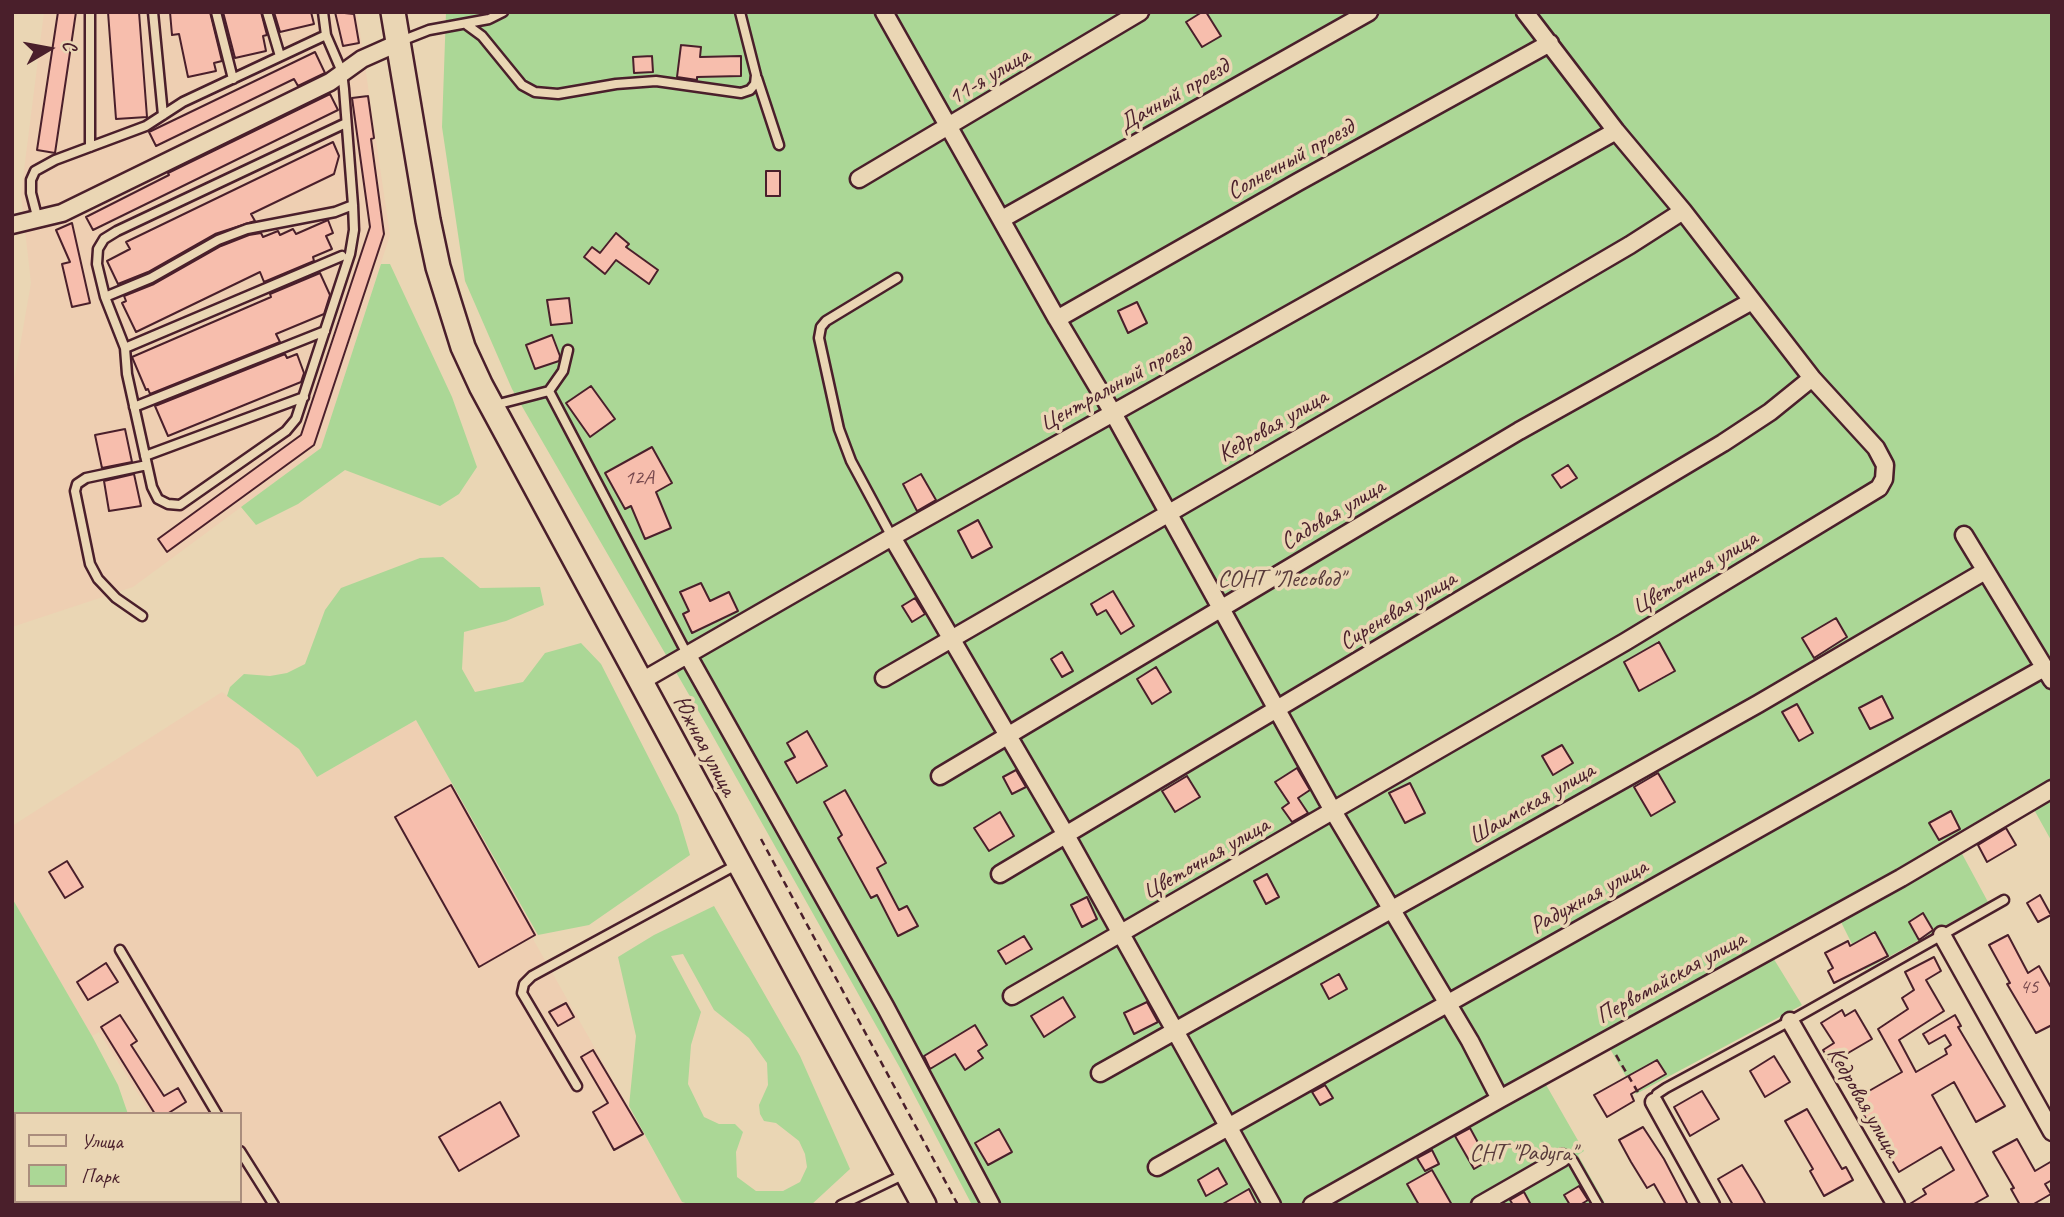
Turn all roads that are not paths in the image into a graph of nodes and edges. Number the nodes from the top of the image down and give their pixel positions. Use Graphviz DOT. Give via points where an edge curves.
graph roads {
  1 [pos="90,12"];
  2 [pos="152,12"];
  3 [pos="216,12"];
  4 [pos="267,12"];
  5 [pos="323,12"];
  6 [pos="393,12"];
  7 [pos="503,12"];
  8 [pos="740,12"];
  9 [pos="884,12"];
  10 [pos="1140,12"];
  11 [pos="1369,12"];
  12 [pos="1525,12"];
  13 [pos="467,25"];
  14 [pos="326,34"];
  15 [pos="398,43"];
  16 [pos="1550,43"];
  17 [pos="280,56"];
  18 [pos="342,72"];
  19 [pos="756,75"];
  20 [pos="233,79"];
  21 [pos="163,115"];
  22 [pos="346,123"];
  23 [pos="950,126"];
  24 [pos="1616,131"];
  25 [pos="779,145"];
  26 [pos="90,147"];
  27 [pos="859,178"];
  28 [pos="353,205"];
  29 [pos="1683,211"];
  30 [pos="1002,219"];
  31 [pos="38,220"];
  32 [pos="12,225"];
  33 [pos="342,256"];
  34 [pos="897,278"];
  35 [pos="105,297"];
  36 [pos="1752,301"];
  37 [pos="1057,319"];
  38 [pos="325,331"];
  39 [pos="125,348"];
  40 [pos="568,349"];
  41 [pos="1812,378"];
  42 [pos="550,391"];
  43 [pos="304,397"];
  44 [pos="491,406"];
  45 [pos="134,407"];
  46 [pos="1113,414"];
  47 [pos="145,456"];
  48 [pos="147,465"];
  49 [pos="1168,513"];
  50 [pos="1964,535"];
  51 [pos="892,537"];
  52 [pos="1985,571"];
  53 [pos="1221,608"];
  54 [pos="142,616"];
  55 [pos="950,639"];
  56 [pos="687,654"];
  57 [pos="2048,674"];
  58 [pos="884,678"];
  59 [pos="639,682"];
  60 [pos="1277,710"];
  61 [pos="1009,736"];
  62 [pos="940,776"];
  63 [pos="2052,789"];
  64 [pos="1333,811"];
  65 [pos="1066,835"];
  66 [pos="738,864"];
  67 [pos="1000,874"];
  68 [pos="2004,900"];
  69 [pos="1392,910"];
  70 [pos="1122,935"];
  71 [pos="1942,935"];
  72 [pos="120,950"];
  73 [pos="1012,996"];
  74 [pos="1447,1002"];
  75 [pos="1790,1021"];
  76 [pos="1175,1031"];
  77 [pos="1100,1073"];
  78 [pos="577,1086"];
  79 [pos="1500,1098"];
  80 [pos="1654,1102"];
  81 [pos="216,1112"];
  82 [pos="1228,1127"];
  83 [pos="2052,1132"];
  84 [pos="242,1154"];
  85 [pos="1562,1158"];
  86 [pos="1157,1167"];
  87 [pos="906,1173"];
  88 [pos="274,1205"];
  89 [pos="841,1205"];
  90 [pos="924,1205"];
  91 [pos="991,1205"];
  92 [pos="1272,1205"];
  93 [pos="1312,1205"];
  94 [pos="1480,1205"];
  95 [pos="1598,1205"];
  96 [pos="1711,1205"];
  97 [pos="1896,1205"];
  1 -- 26 [label="lane"];
  2 -- 21 [label="lane"];
  3 -- 20 [label="lane"];
  4 -- 17 [label="lane"];
  5 -- 14 [label="lane"];
  6 -- 15 [label="main road, Южная улица"];
  7 -- 13 [label="lane"];
  8 -- 19 [label="lane"];
  9 -- 23 [label="street"];
  10 -- 23 [label="street, 11-я улица"];
  11 -- 30 [label="street, Дачный проезд"];
  12 -- 16 [label="street, Цветочная улица"];
  13 -- 15 [label="lane" via="429,30"];
  13 -- 19 [label="lane" via="482,36 522,85 535,92 558,94 656,81 741,93 750,90"];
  14 -- 17 [label="lane"];
  14 -- 18 [label="lane"];
  15 -- 18 [label="street"];
  15 -- 44 [label="main road, Южная улица" via="428,220 449,307"];
  16 -- 24 [label="street, Цветочная улица"];
  16 -- 37 [label="street, Солнечный проезд"];
  17 -- 20 [label="lane"];
  18 -- 22 [label="lane"];
  18 -- 31 [label="street" via="330,82 62,213"];
  19 -- 25 [label="lane"];
  20 -- 21 [label="lane"];
  21 -- 26 [label="lane"];
  22 -- 28 [label="lane"];
  22 -- 35 [label="lane" via="104,239 97,264"];
  23 -- 27 [label="street, 11-я улица"];
  23 -- 30 [label="street"];
  24 -- 29 [label="street, Цветочная улица"];
  24 -- 46 [label="street, Центральный проезд"];
  26 -- 31 [label="lane" via="35,171 31,192"];
  28 -- 35 [label="lane" via="247,229"];
  28 -- 38 [label="lane" via="350,254"];
  29 -- 36 [label="street, Цветочная улица"];
  29 -- 49 [label="street, Кедровая улица"];
  30 -- 37 [label="street"];
  31 -- 32 [label="street"];
  33 -- 39 [label="lane"];
  34 -- 51 [label="lane" via="826,321 819,338 839,429 856,472"];
  35 -- 39 [label="lane"];
  36 -- 41 [label="street, Цветочная улица"];
  36 -- 53 [label="street, Садовая улица" via="1519,431"];
  37 -- 46 [label="street"];
  38 -- 43 [label="lane"];
  38 -- 45 [label="lane"];
  39 -- 45 [label="lane"];
  40 -- 42 [label="lane" via="563,371"];
  41 -- 60 [label="street, Сиреневая улица" via="1723,443"];
  41 -- 64 [label="street, Цветочная улица" via="1876,449 1885,466 1879,488"];
  42 -- 44 [label="lane"];
  42 -- 56 [label="lane"];
  43 -- 47 [label="lane"];
  43 -- 48 [label="lane" via="286,431 180,505 158,499"];
  44 -- 59 [label="main road, Южная улица"];
  45 -- 47 [label="lane"];
  46 -- 49 [label="street"];
  46 -- 51 [label="street, Центральный проезд"];
  47 -- 48 [label="lane"];
  48 -- 54 [label="lane" via="86,478 75,491 90,564 98,579"];
  49 -- 53 [label="street"];
  49 -- 55 [label="street, Кедровая улица"];
  50 -- 52 [label="street"];
  51 -- 55 [label="street"];
  51 -- 56 [label="street, Центральный проезд"];
  52 -- 57 [label="street"];
  52 -- 69 [label="street, Шаимская улица"];
  53 -- 60 [label="street"];
  53 -- 61 [label="street, Садовая улица"];
  55 -- 58 [label="street, Кедровая улица"];
  55 -- 61 [label="street"];
  56 -- 59 [label="street, Центральный проезд"];
  56 -- 91 [label="street"];
  57 -- 74 [label="street, Радужная улица"];
  59 -- 66 [label="main road, Южная улица"];
  60 -- 64 [label="street"];
  60 -- 65 [label="street, Сиреневая улица"];
  61 -- 62 [label="street, Садовая улица"];
  61 -- 65 [label="street"];
  63 -- 79 [label="street, Первомайская улица" via="1901,878"];
  64 -- 69 [label="street"];
  64 -- 70 [label="street, Цветочная улица"];
  65 -- 67 [label="street, Сиреневая улица"];
  65 -- 70 [label="street"];
  66 -- 78 [label="lane" via="524,984 522,993"];
  66 -- 87 [label="main road, Южная улица"];
  68 -- 71 [label="lane"];
  69 -- 74 [label="street"];
  69 -- 76 [label="street, Шаимская улица"];
  70 -- 73 [label="street, Цветочная улица"];
  70 -- 76 [label="street"];
  71 -- 75 [label="lane"];
  71 -- 83 [label="street"];
  72 -- 81 [label="lane"];
  74 -- 79 [label="street"];
  74 -- 82 [label="street, Радужная улица"];
  75 -- 80 [label="lane" via="1666,1088"];
  75 -- 97 [label="street, Кедровая улица"];
  76 -- 77 [label="street, Шаимская улица"];
  76 -- 82 [label="street"];
  79 -- 93 [label="street, Первомайская улица"];
  80 -- 96 [label="street"];
  82 -- 86 [label="street, Радужная улица"];
  82 -- 92 [label="street"];
  84 -- 88 [label="lane"];
  85 -- 94 [label="street"];
  85 -- 95 [label="lane" via="1573,1161"];
  87 -- 89 [label="lane"];
  87 -- 90 [label="main road, Южная улица"];
}
